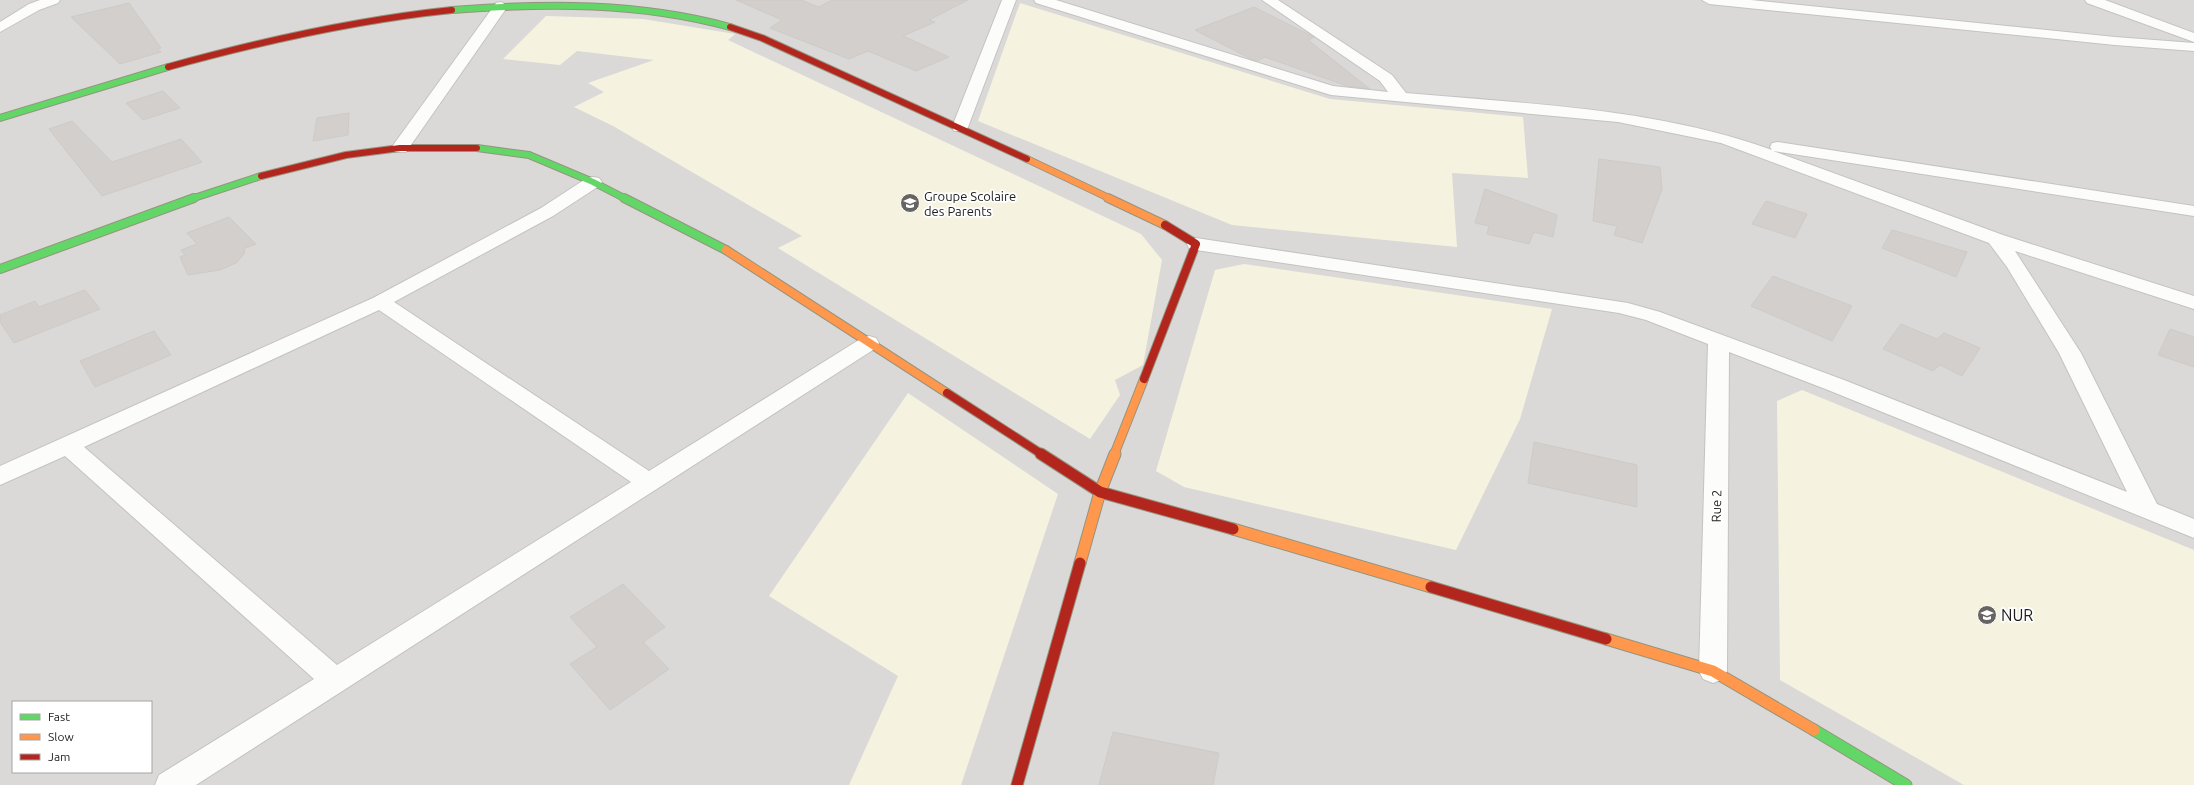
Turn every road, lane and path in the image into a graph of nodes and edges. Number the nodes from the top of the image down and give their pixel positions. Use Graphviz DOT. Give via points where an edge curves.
graph roads {
  1 [pos="53,0"];
  2 [pos="1009,0"];
  3 [pos="1042,0"];
  4 [pos="1269,0"];
  5 [pos="1709,0"];
  6 [pos="2092,0"];
  7 [pos="501,6"];
  8 [pos="0,28"];
  9 [pos="2194,38"];
  10 [pos="2194,47"];
  11 [pos="1401,98"];
  12 [pos="0,118"];
  13 [pos="960,127"];
  14 [pos="1725,139"];
  15 [pos="400,148"];
  16 [pos="593,182"];
  17 [pos="2194,211"];
  18 [pos="1996,239"];
  19 [pos="1196,244"];
  20 [pos="0,269"];
  21 [pos="380,302"];
  22 [pos="2194,303"];
  23 [pos="1719,341"];
  24 [pos="869,343"];
  25 [pos="67,446"];
  26 [pos="0,476"];
  27 [pos="648,482"];
  28 [pos="1100,492"];
  29 [pos="2147,509"];
  30 [pos="2194,529"];
  31 [pos="1712,671"];
  32 [pos="335,680"];
  33 [pos="170,785"];
  34 [pos="1017,785"];
  35 [pos="1906,785"];
  1 -- 8 [label="street"];
  2 -- 13 [label="street"];
  3 -- 11 [label="street" via="1331,90"];
  4 -- 11 [label="street" via="1386,78"];
  5 -- 10 [label="street"];
  6 -- 9 [label="street"];
  7 -- 12 [label="street" via="318,28 193,60"];
  7 -- 13 [label="street" via="591,6 670,11 722,23 762,38"];
  7 -- 15 [label="street"];
  11 -- 14 [label="street" via="1618,117"];
  13 -- 19 [label="street" via="1158,221"];
  14 -- 17 [label="street"];
  14 -- 18 [label="street"];
  15 -- 16 [label="street" via="484,148 529,155"];
  15 -- 20 [label="street" via="346,155 279,170 202,195"];
  16 -- 21 [label="street" via="547,212"];
  16 -- 24 [label="street" via="716,244"];
  18 -- 22 [label="street"];
  18 -- 29 [label="street" via="2016,266 2070,353"];
  19 -- 23 [label="street" via="1621,307"];
  19 -- 28 [label="street"];
  21 -- 25 [label="street"];
  21 -- 27 [label="street"];
  23 -- 29 [label="street"];
  23 -- 31 [label="street, Rue 2"];
  24 -- 27 [label="street"];
  24 -- 28 [label="street"];
  25 -- 26 [label="street"];
  25 -- 32 [label="street"];
  27 -- 32 [label="street"];
  28 -- 31 [label="street"];
  28 -- 34 [label="street"];
  29 -- 30 [label="street"];
  31 -- 35 [label="street"];
  32 -- 33 [label="street"];
}
